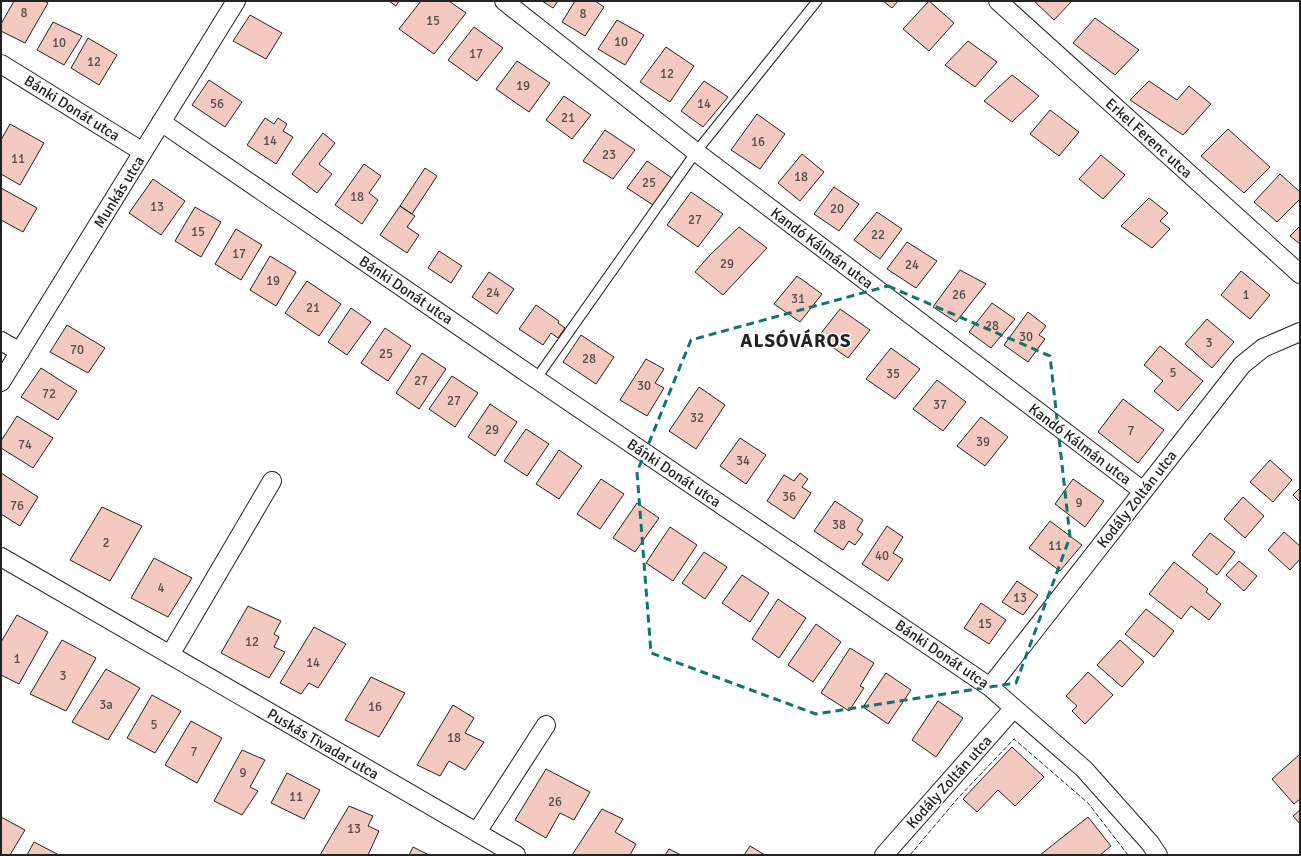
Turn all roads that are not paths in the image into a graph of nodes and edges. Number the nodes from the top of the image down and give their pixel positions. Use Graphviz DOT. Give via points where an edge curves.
graph roads {
  1 [pos="236,1"];
  2 [pos="504,1"];
  3 [pos="817,1"];
  4 [pos="998,1"];
  5 [pos="1,64"];
  6 [pos="161,122"];
  7 [pos="143,152"];
  8 [pos="696,152"];
  9 [pos="1300,274"];
  10 [pos="1300,332"];
  11 [pos="1,341"];
  12 [pos="20,352"];
  13 [pos="536,379"];
  14 [pos="1,382"];
  15 [pos="272,481"];
  16 [pos="1143,492"];
  17 [pos="1,558"];
  18 [pos="170,655"];
  19 [pos="990,687"];
  20 [pos="1014,708"];
  21 [pos="546,725"];
  22 [pos="477,832"];
  23 [pos="516,855"];
  24 [pos="884,855"];
  25 [pos="1158,855"];
  1 -- 6 [label="street, Munkás utca"];
  2 -- 8 [label="street, Kandó Kálmán utca"];
  3 -- 8 [label="lane"];
  4 -- 9 [label="street, Erkel Ferenc utca"];
  5 -- 7 [label="street, Bánki Donát utca"];
  6 -- 7 [label="street, Munkás utca"];
  6 -- 13 [label="street, Bánki Donát utca"];
  7 -- 12 [label="street, Munkás utca"];
  8 -- 13 [label="lane"];
  8 -- 16 [label="street, Kandó Kálmán utca"];
  10 -- 16 [label="street, Kodály Zoltán utca" via="1263,348 1242,365"];
  11 -- 12 [label="street"];
  12 -- 14 [label="street, Munkás utca"];
  13 -- 19 [label="street, Bánki Donát utca"];
  15 -- 18 [label="street"];
  16 -- 19 [label="street, Kodály Zoltán utca"];
  17 -- 18 [label="street, Puskás Tivadar utca"];
  18 -- 22 [label="street, Puskás Tivadar utca"];
  19 -- 20 [label="street, Bánki Donát utca"];
  20 -- 24 [label="street, Kodály Zoltán utca"];
  20 -- 25 [label="street, Bánki Donát utca" via="1084,769"];
  21 -- 22 [label="street"];
  22 -- 23 [label="street, Puskás Tivadar utca"];
}
